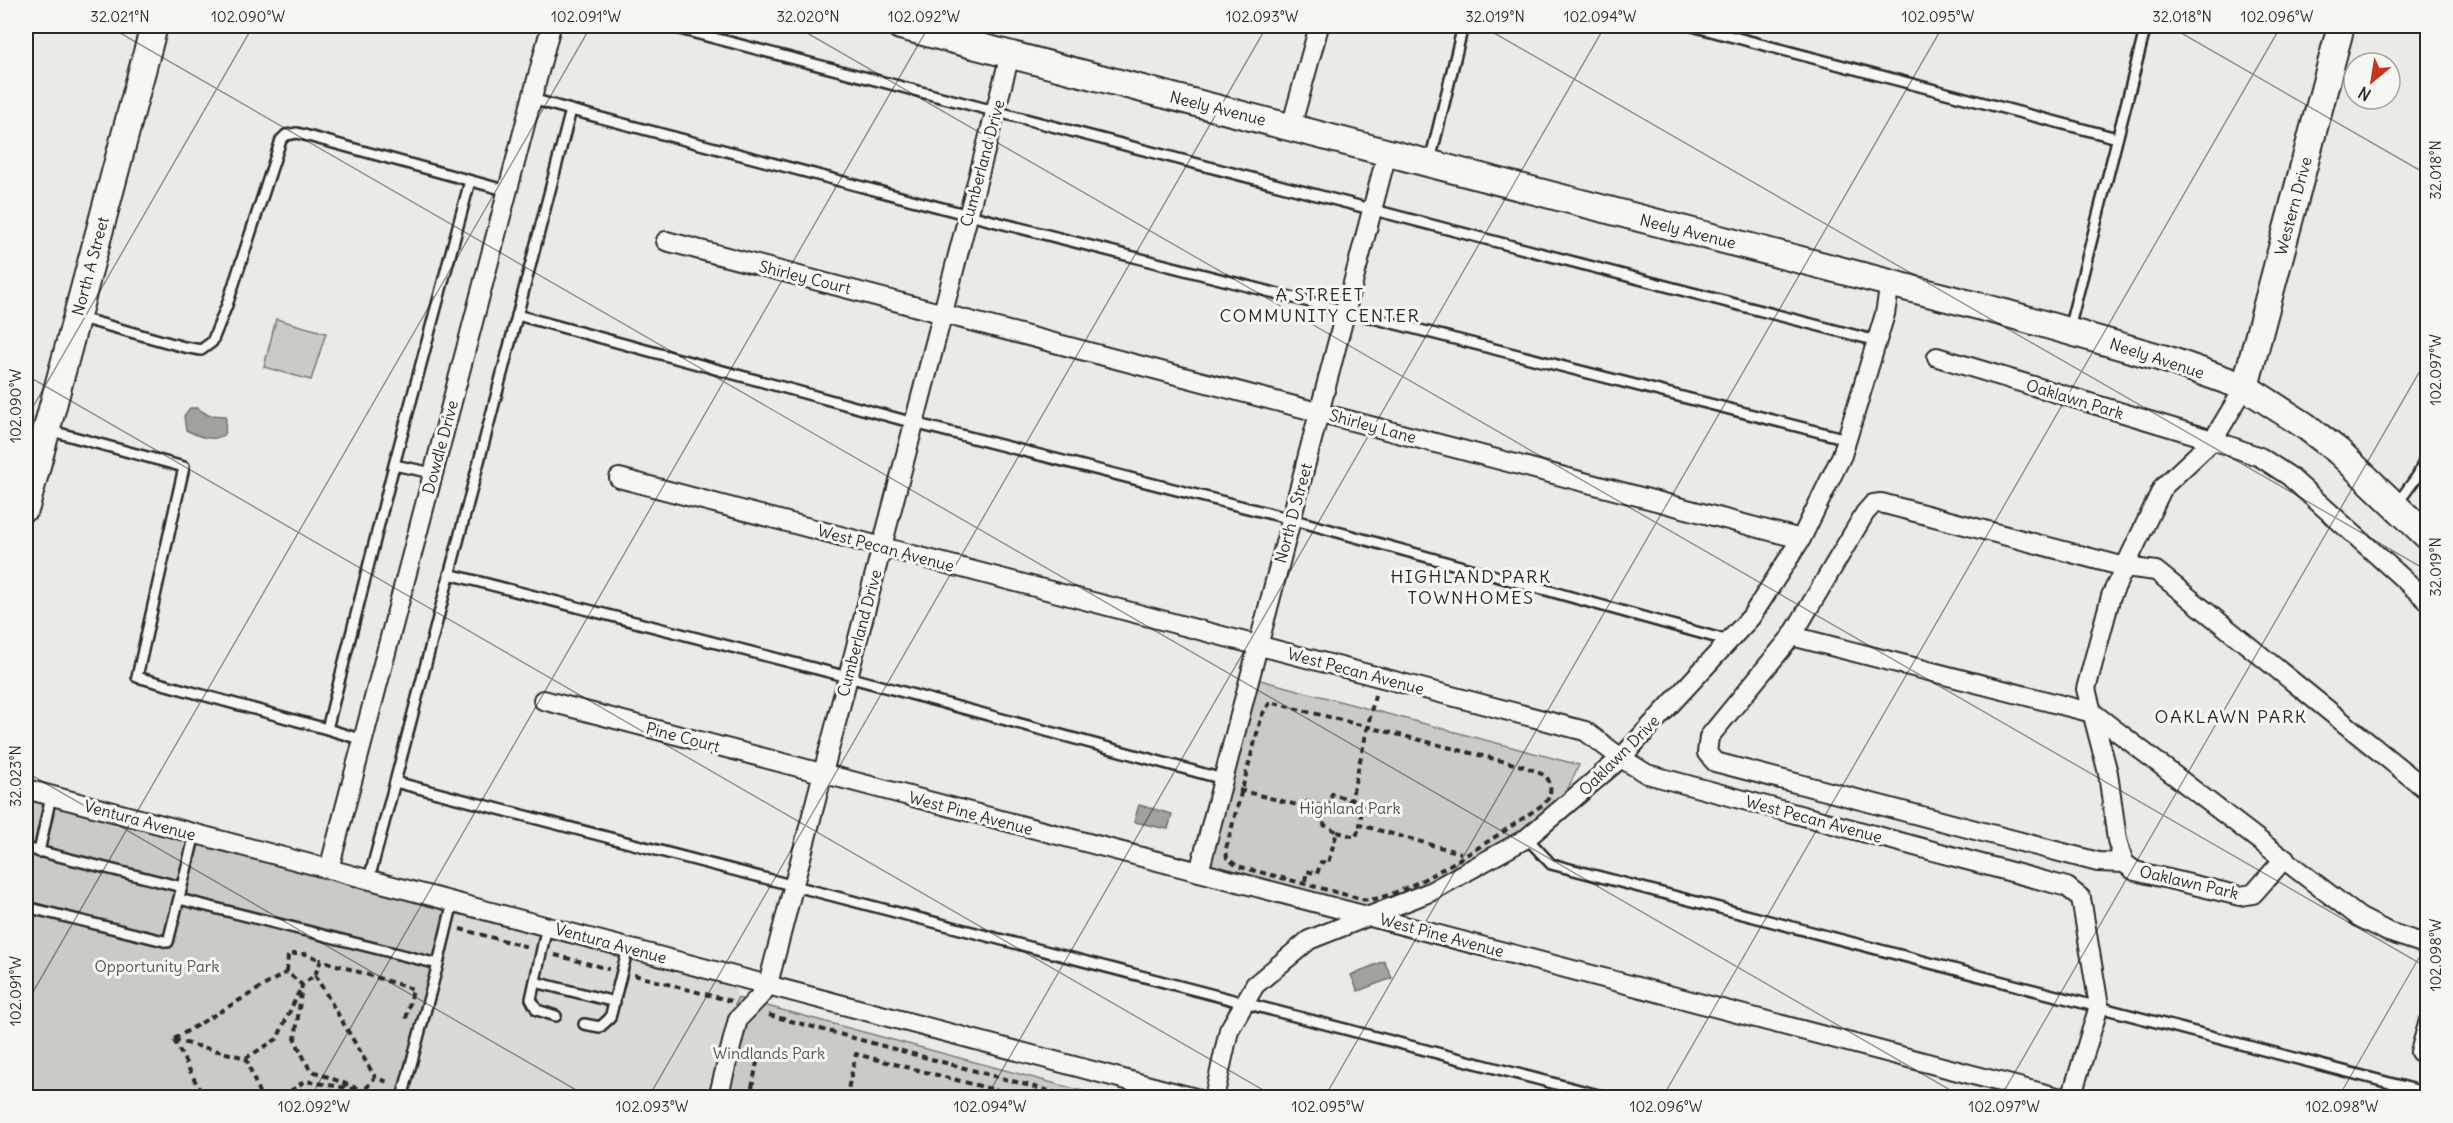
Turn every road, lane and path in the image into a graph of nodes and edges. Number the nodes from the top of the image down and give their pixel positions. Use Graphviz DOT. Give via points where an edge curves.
graph roads {
  1 [pos="154,26"];
  2 [pos="551,26"];
  3 [pos="668,26"];
  4 [pos="900,26"];
  5 [pos="1319,26"];
  6 [pos="1463,26"];
  7 [pos="1692,26"];
  8 [pos="2146,26"];
  9 [pos="2341,26"];
  10 [pos="1011,55"];
  11 [pos="532,99"];
  12 [pos="572,110"];
  13 [pos="996,111"];
  14 [pos="1291,127"];
  15 [pos="2117,138"];
  16 [pos="1387,153"];
  17 [pos="1429,164"];
  18 [pos="470,181"];
  19 [pos="508,191"];
  20 [pos="1372,210"];
  21 [pos="969,215"];
  22 [pos="666,241"];
  23 [pos="1890,283"];
  24 [pos="1346,312"];
  25 [pos="944,313"];
  26 [pos="517,315"];
  27 [pos="76,317"];
  28 [pos="2068,331"];
  29 [pos="1876,341"];
  30 [pos="1937,357"];
  31 [pos="2245,387"];
  32 [pos="1320,412"];
  33 [pos="914,423"];
  34 [pos="46,430"];
  35 [pos="1847,439"];
  36 [pos="2213,440"];
  37 [pos="2427,452"];
  38 [pos="394,465"];
  39 [pos="433,473"];
  40 [pos="619,478"];
  41 [pos="2396,506"];
  42 [pos="26,507"];
  43 [pos="1292,519"];
  44 [pos="2427,537"];
  45 [pos="1801,539"];
  46 [pos="881,546"];
  47 [pos="2125,567"];
  48 [pos="449,574"];
  49 [pos="2427,601"];
  50 [pos="1792,636"];
  51 [pos="1729,640"];
  52 [pos="1258,645"];
  53 [pos="848,677"];
  54 [pos="1380,677"];
  55 [pos="543,700"];
  56 [pos="2093,713"];
  57 [pos="1367,728"];
  58 [pos="327,729"];
  59 [pos="363,740"];
  60 [pos="1621,758"];
  61 [pos="823,774"];
  62 [pos="395,782"];
  63 [pos="1222,782"];
  64 [pos="26,789"];
  65 [pos="1241,790"];
  66 [pos="2427,792"];
  67 [pos="51,796"];
  68 [pos="1351,800"];
  69 [pos="1327,808"];
  70 [pos="1360,825"];
  71 [pos="1337,832"];
  72 [pos="195,834"];
  73 [pos="1527,838"];
  74 [pos="26,848"];
  75 [pos="39,852"];
  76 [pos="2285,858"];
  77 [pos="1472,860"];
  78 [pos="2124,863"];
  79 [pos="329,869"];
  80 [pos="1199,872"];
  81 [pos="369,879"];
  82 [pos="794,884"];
  83 [pos="182,887"];
  84 [pos="1303,891"];
  85 [pos="179,899"];
  86 [pos="453,902"];
  87 [pos="26,907"];
  88 [pos="1368,916"];
  89 [pos="448,926"];
  90 [pos="547,926"];
  91 [pos="2427,945"];
  92 [pos="628,948"];
  93 [pos="541,951"];
  94 [pos="321,960"];
  95 [pos="438,964"];
  96 [pos="287,972"];
  97 [pos="622,972"];
  98 [pos="315,975"];
  99 [pos="535,981"];
  100 [pos="768,984"];
  101 [pos="302,985"];
  102 [pos="1246,1001"];
  103 [pos="615,1002"];
  104 [pos="750,1006"];
  105 [pos="2099,1006"];
  106 [pos="556,1016"];
  107 [pos="405,1020"];
  108 [pos="584,1024"];
  109 [pos="2427,1024"];
  110 [pos="174,1040"];
  111 [pos="747,1044"];
  112 [pos="2420,1052"];
  113 [pos="246,1058"];
  114 [pos="392,1073"];
  115 [pos="375,1077"];
  116 [pos="390,1083"];
  117 [pos="388,1090"];
  118 [pos="364,1091"];
  119 [pos="2427,1092"];
  120 [pos="204,1098"];
  121 [pos="261,1098"];
  122 [pos="280,1098"];
  123 [pos="366,1098"];
  124 [pos="402,1098"];
  125 [pos="718,1098"];
  126 [pos="750,1098"];
  127 [pos="846,1098"];
  128 [pos="1026,1098"];
  129 [pos="1075,1098"];
  130 [pos="1195,1098"];
  131 [pos="1214,1098"];
  132 [pos="1610,1098"];
  133 [pos="2061,1098"];
  134 [pos="2071,1098"];
  1 -- 27 [label="street, North A Street"];
  2 -- 11 [label="street, Dowdle Drive"];
  3 -- 13 [label="lane"];
  4 -- 10 [label="street, Neely Avenue"];
  5 -- 14 [label="street"];
  6 -- 17 [label="lane"];
  7 -- 15 [label="lane"];
  8 -- 15 [label="lane"];
  9 -- 31 [label="street, Western Drive"];
  10 -- 13 [label="street, Cumberland Drive"];
  10 -- 14 [label="street, Neely Avenue"];
  11 -- 12 [label="lane"];
  11 -- 19 [label="street, Dowdle Drive"];
  12 -- 21 [label="lane"];
  12 -- 26 [label="lane"];
  13 -- 20 [label="lane"];
  13 -- 21 [label="street, Cumberland Drive"];
  14 -- 16 [label="street, Neely Avenue"];
  15 -- 28 [label="lane"];
  16 -- 17 [label="street, Neely Avenue"];
  16 -- 20 [label="street, North D Street"];
  17 -- 23 [label="street, Neely Avenue"];
  18 -- 19 [label="lane"];
  18 -- 27 [label="lane" via="297,133 286,135 281,140 212,342 201,350 184,347"];
  18 -- 38 [label="lane"];
  19 -- 39 [label="street, Dowdle Drive"];
  20 -- 24 [label="street, North D Street"];
  20 -- 29 [label="lane"];
  21 -- 24 [label="lane"];
  21 -- 25 [label="street, Cumberland Drive"];
  22 -- 25 [label="street, Shirley Court"];
  23 -- 28 [label="street, Neely Avenue"];
  23 -- 29 [label="street, Oaklawn Drive"];
  24 -- 32 [label="street, North D Street"];
  24 -- 35 [label="lane"];
  25 -- 32 [label="street, Shirley Lane"];
  25 -- 33 [label="street, Cumberland Drive"];
  26 -- 33 [label="lane"];
  26 -- 48 [label="lane"];
  27 -- 34 [label="street, North A Street"];
  28 -- 31 [label="street, Neely Avenue"];
  29 -- 35 [label="street, Oaklawn Drive"];
  30 -- 36 [label="street, Oaklawn Park"];
  31 -- 36 [label="street, Oaklawn Park"];
  31 -- 41 [label="street, Neely Avenue" via="2338,451"];
  32 -- 43 [label="street, North D Street"];
  32 -- 45 [label="street, Shirley Lane"];
  33 -- 43 [label="lane"];
  33 -- 46 [label="street, Cumberland Drive"];
  34 -- 42 [label="street, North A Street"];
  34 -- 58 [label="lane" via="184,467 137,677"];
  35 -- 45 [label="street, Oaklawn Drive"];
  36 -- 47 [label="street, Oaklawn Park" via="2163,487"];
  36 -- 49 [label="street, Oaklawn Park" via="2260,458 2289,476"];
  37 -- 41 [label="lane" via="2418,475"];
  38 -- 39 [label="lane"];
  38 -- 58 [label="lane"];
  39 -- 59 [label="street, Dowdle Drive"];
  40 -- 46 [label="street, West Pecan Avenue"];
  41 -- 44 [label="street, Neely Avenue"];
  43 -- 51 [label="lane"];
  43 -- 52 [label="street, North D Street"];
  45 -- 51 [label="street, Oaklawn Drive" via="1751,617"];
  46 -- 52 [label="street, West Pecan Avenue"];
  46 -- 53 [label="street, Cumberland Drive"];
  47 -- 50 [label="street" via="1873,504"];
  47 -- 56 [label="street, Oaklawn Park" via="2110,596 2086,689"];
  47 -- 66 [label="street" via="2156,571"];
  48 -- 53 [label="lane"];
  48 -- 62 [label="lane"];
  50 -- 56 [label="street"];
  50 -- 78 [label="street" via="1709,737 1707,753 1715,762 2098,862"];
  51 -- 60 [label="street, Oaklawn Drive"];
  52 -- 54 [label="street, West Pecan Avenue"];
  52 -- 63 [label="street, North D Street"];
  53 -- 61 [label="street, Cumberland Drive"];
  53 -- 63 [label="lane"];
  54 -- 57 [label="path"];
  54 -- 60 [label="street, West Pecan Avenue" via="1585,731"];
  55 -- 61 [label="street, Pine Court"];
  56 -- 76 [label="street"];
  56 -- 78 [label="street, Oaklawn Park"];
  57 -- 65 [label="path" via="1281,703 1269,704 1262,714"];
  57 -- 68 [label="path"];
  57 -- 77 [label="path" via="1526,766 1548,778 1551,792 1545,803"];
  58 -- 59 [label="lane"];
  59 -- 79 [label="street, Dowdle Drive"];
  60 -- 73 [label="street, Oaklawn Drive"];
  60 -- 105 [label="street, West Pecan Avenue" via="1647,774 2067,887 2079,894"];
  61 -- 80 [label="street, West Pine Avenue"];
  61 -- 82 [label="street, Cumberland Drive"];
  62 -- 81 [label="lane"];
  62 -- 82 [label="lane"];
  63 -- 65 [label="path"];
  63 -- 80 [label="street, North D Street"];
  64 -- 67 [label="street, Ventura Avenue"];
  65 -- 69 [label="path" via="1305,807 1307,802"];
  65 -- 84 [label="path" via="1226,849 1229,862"];
  67 -- 72 [label="street, Ventura Avenue"];
  67 -- 75 [label="lane"];
  68 -- 69 [label="path" via="1332,794"];
  68 -- 70 [label="path" via="1362,806"];
  69 -- 71 [label="path" via="1324,825"];
  70 -- 71 [label="path" via="1356,837"];
  70 -- 77 [label="path"];
  71 -- 84 [label="path" via="1328,862 1320,862 1317,874 1307,871"];
  72 -- 79 [label="street, Ventura Avenue"];
  72 -- 83 [label="lane"];
  73 -- 77 [label="street, Oaklawn Drive"];
  73 -- 105 [label="lane" via="1551,864"];
  74 -- 75 [label="lane"];
  75 -- 83 [label="lane"];
  76 -- 78 [label="street, Oaklawn Park" via="2253,894 2240,896 2135,871"];
  76 -- 91 [label="street" via="2359,917"];
  77 -- 84 [label="path" via="1378,900"];
  77 -- 88 [label="street, Oaklawn Drive" via="1430,892"];
  79 -- 81 [label="street, Ventura Avenue"];
  80 -- 84 [label="street, West Pine Avenue"];
  81 -- 86 [label="street, Ventura Avenue"];
  82 -- 100 [label="street, Cumberland Drive"];
  82 -- 102 [label="lane"];
  83 -- 85 [label="lane"];
  84 -- 88 [label="street, West Pine Avenue"];
  85 -- 87 [label="lane" via="168,942"];
  85 -- 95 [label="lane"];
  86 -- 89 [label="lane"];
  86 -- 90 [label="street, Ventura Avenue"];
  88 -- 102 [label="street, Oaklawn Drive" via="1309,940 1255,985"];
  88 -- 133 [label="street, West Pine Avenue"];
  89 -- 93 [label="path"];
  89 -- 95 [label="lane"];
  90 -- 92 [label="street, Ventura Avenue"];
  90 -- 93 [label="lane"];
  92 -- 97 [label="lane"];
  92 -- 100 [label="street, Ventura Avenue"];
  93 -- 97 [label="path"];
  93 -- 99 [label="lane"];
  94 -- 96 [label="path" via="306,954 288,954"];
  94 -- 98 [label="path"];
  94 -- 107 [label="path" via="413,989"];
  95 -- 124 [label="lane"];
  96 -- 101 [label="path"];
  96 -- 110 [label="path"];
  97 -- 103 [label="lane"];
  97 -- 104 [label="path"];
  98 -- 101 [label="path"];
  98 -- 115 [label="path"];
  99 -- 103 [label="lane"];
  99 -- 106 [label="lane" via="532,1003 537,1010"];
  100 -- 104 [label="street, Cumberland Drive"];
  100 -- 130 [label="street, Ventura Avenue"];
  101 -- 113 [label="path" via="277,1039"];
  101 -- 118 [label="path" via="295,1040 310,1070"];
  102 -- 131 [label="street, Oaklawn Drive" via="1229,1030"];
  102 -- 132 [label="lane"];
  103 -- 108 [label="lane" via="603,1026"];
  104 -- 125 [label="street, Cumberland Drive" via="738,1019"];
  104 -- 129 [label="path" via="769,1015"];
  105 -- 119 [label="lane"];
  105 -- 134 [label="street"];
  109 -- 112 [label="street"];
  110 -- 113 [label="path"];
  110 -- 120 [label="path"];
  111 -- 126 [label="path" via="757,1062"];
  113 -- 121 [label="path"];
  114 -- 116 [label="path"];
  115 -- 116 [label="path"];
  115 -- 118 [label="path"];
  116 -- 117 [label="path"];
  118 -- 122 [label="path" via="305,1081"];
  118 -- 123 [label="path"];
  127 -- 128 [label="path" via="856,1054"];
}
